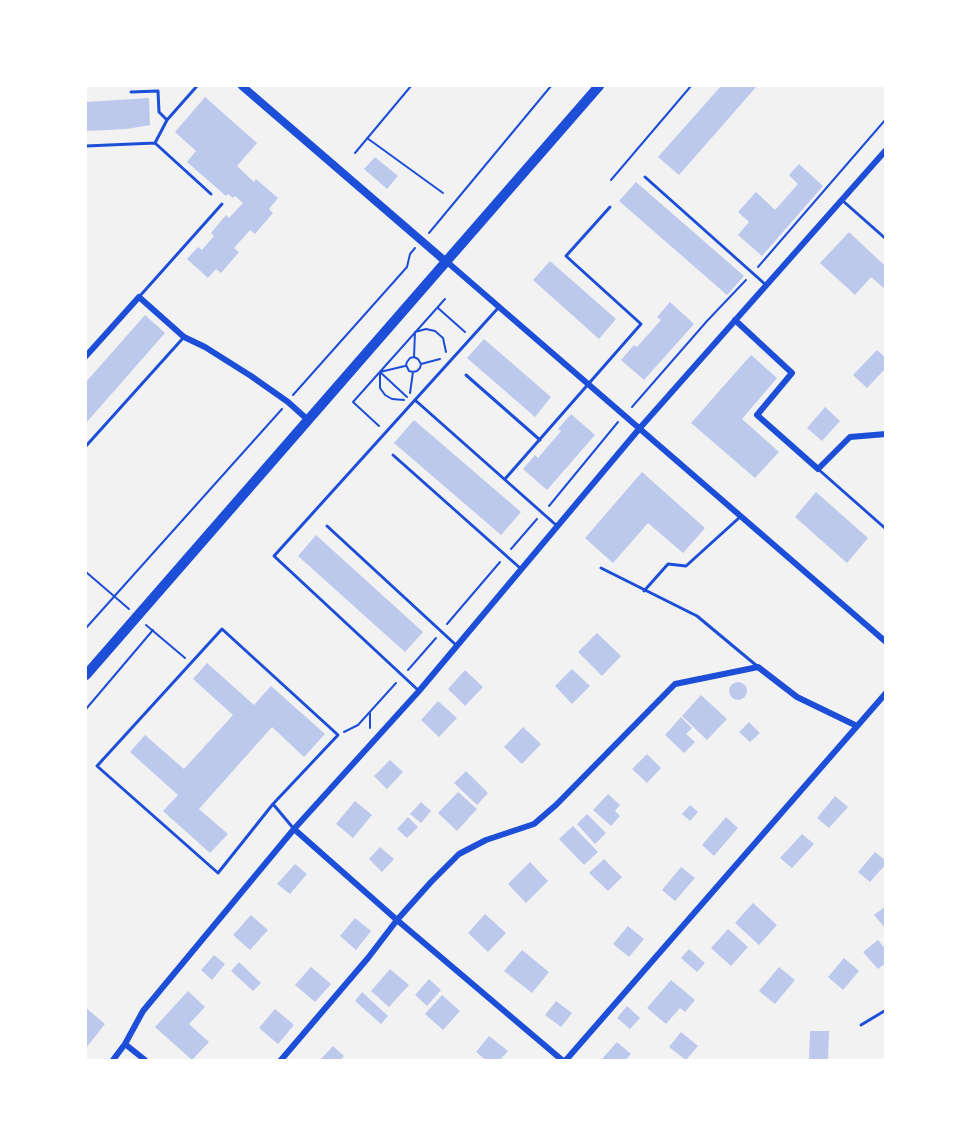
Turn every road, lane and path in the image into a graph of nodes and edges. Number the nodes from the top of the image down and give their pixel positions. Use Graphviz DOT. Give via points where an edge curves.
graph roads {
  1 [pos="197,86"];
  2 [pos="242,86"];
  3 [pos="411,86"];
  4 [pos="551,86"];
  5 [pos="599,86"];
  6 [pos="691,86"];
  7 [pos="131,92"];
  8 [pos="885,119"];
  9 [pos="167,120"];
  10 [pos="367,138"];
  11 [pos="155,143"];
  12 [pos="86,146"];
  13 [pos="885,150"];
  14 [pos="355,153"];
  15 [pos="645,177"];
  16 [pos="611,180"];
  17 [pos="443,193"];
  18 [pos="211,194"];
  19 [pos="841,200"];
  20 [pos="222,204"];
  21 [pos="610,207"];
  22 [pos="885,239"];
  23 [pos="422,241"];
  24 [pos="445,261"];
  25 [pos="753,273"];
  26 [pos="766,285"];
  27 [pos="139,297"];
  28 [pos="445,299"];
  29 [pos="499,307"];
  30 [pos="437,308"];
  31 [pos="735,320"];
  32 [pos="471,329"];
  33 [pos="415,333"];
  34 [pos="184,337"];
  35 [pos="453,350"];
  36 [pos="86,356"];
  37 [pos="414,357"];
  38 [pos="447,357"];
  39 [pos="421,364"];
  40 [pos="406,365"];
  41 [pos="439,366"];
  42 [pos="380,372"];
  43 [pos="413,372"];
  44 [pos="466,375"];
  45 [pos="588,385"];
  46 [pos="417,390"];
  47 [pos="410,399"];
  48 [pos="415,400"];
  49 [pos="288,402"];
  50 [pos="403,406"];
  51 [pos="624,416"];
  52 [pos="308,420"];
  53 [pos="382,429"];
  54 [pos="639,429"];
  55 [pos="885,434"];
  56 [pos="540,440"];
  57 [pos="86,446"];
  58 [pos="393,455"];
  59 [pos="818,469"];
  60 [pos="505,479"];
  61 [pos="543,513"];
  62 [pos="741,517"];
  63 [pos="327,526"];
  64 [pos="557,526"];
  65 [pos="885,529"];
  66 [pos="506,555"];
  67 [pos="601,568"];
  68 [pos="521,569"];
  69 [pos="86,572"];
  70 [pos="644,591"];
  71 [pos="113,596"];
  72 [pos="137,616"];
  73 [pos="86,628"];
  74 [pos="153,630"];
  75 [pos="441,632"];
  76 [pos="885,642"];
  77 [pos="457,646"];
  78 [pos="191,663"];
  79 [pos="758,667"];
  80 [pos="86,675"];
  81 [pos="403,676"];
  82 [pos="420,691"];
  83 [pos="885,693"];
  84 [pos="86,709"];
  85 [pos="857,726"];
  86 [pos="338,735"];
  87 [pos="273,804"];
  88 [pos="294,829"];
  89 [pos="397,920"];
  90 [pos="885,1010"];
  91 [pos="861,1025"];
  92 [pos="125,1044"];
  93 [pos="113,1060"];
  94 [pos="145,1060"];
  95 [pos="281,1060"];
  96 [pos="564,1060"];
  1 -- 9 [label="lane"];
  2 -- 23 [label="street"];
  3 -- 10 [label="path"];
  4 -- 23 [label="path"];
  5 -- 24 [label="main road"];
  6 -- 16 [label="path"];
  7 -- 9 [label="lane" via="158,91 159,112"];
  8 -- 25 [label="path"];
  9 -- 11 [label="lane"];
  10 -- 14 [label="path"];
  10 -- 17 [label="path"];
  11 -- 12 [label="lane"];
  11 -- 18 [label="lane"];
  13 -- 19 [label="street"];
  15 -- 25 [label="lane"];
  19 -- 22 [label="lane"];
  19 -- 26 [label="street"];
  20 -- 27 [label="lane"];
  21 -- 45 [label="lane" via="566,256 641,324"];
  23 -- 24 [label="street"];
  23 -- 49 [label="path" via="410,254 407,267"];
  24 -- 29 [label="street"];
  24 -- 52 [label="main road"];
  25 -- 26 [label="lane"];
  25 -- 51 [label="path"];
  26 -- 31 [label="street"];
  27 -- 34 [label="street"];
  27 -- 36 [label="street"];
  28 -- 30 [label="path"];
  29 -- 45 [label="street"];
  29 -- 48 [label="lane"];
  30 -- 32 [label="path" via="467,334"];
  30 -- 33 [label="path"];
  31 -- 54 [label="street"];
  31 -- 59 [label="street" via="792,373 757,415"];
  33 -- 37 [label="path"];
  33 -- 38 [label="path" via="435,331 443,338"];
  33 -- 42 [label="path"];
  34 -- 49 [label="street"];
  34 -- 57 [label="lane"];
  35 -- 38 [label="path"];
  37 -- 39 [label="path"];
  37 -- 40 [label="path"];
  38 -- 39 [label="path"];
  38 -- 41 [label="path"];
  39 -- 43 [label="path"];
  40 -- 42 [label="path"];
  40 -- 43 [label="path"];
  42 -- 47 [label="path"];
  42 -- 47 [label="path" via="380,388 385,395"];
  42 -- 53 [label="path" via="353,402"];
  43 -- 47 [label="path"];
  44 -- 56 [label="lane"];
  45 -- 51 [label="street"];
  45 -- 56 [label="lane"];
  46 -- 47 [label="path"];
  47 -- 50 [label="path"];
  48 -- 60 [label="lane"];
  48 -- 81 [label="lane" via="274,556"];
  49 -- 52 [label="street"];
  49 -- 71 [label="path"];
  51 -- 54 [label="street"];
  51 -- 61 [label="path"];
  52 -- 72 [label="main road"];
  54 -- 62 [label="street"];
  54 -- 64 [label="street"];
  55 -- 59 [label="street" via="850,437"];
  56 -- 60 [label="lane"];
  58 -- 66 [label="lane"];
  59 -- 65 [label="lane"];
  60 -- 61 [label="lane"];
  61 -- 64 [label="lane"];
  61 -- 66 [label="path"];
  62 -- 70 [label="lane" via="686,566 668,564"];
  62 -- 76 [label="street"];
  63 -- 75 [label="lane"];
  64 -- 68 [label="street"];
  66 -- 68 [label="lane"];
  66 -- 75 [label="path"];
  67 -- 70 [label="lane"];
  68 -- 77 [label="street"];
  69 -- 71 [label="path"];
  70 -- 79 [label="lane" via="697,616"];
  71 -- 72 [label="path"];
  71 -- 73 [label="path"];
  72 -- 74 [label="path"];
  72 -- 80 [label="main road"];
  74 -- 78 [label="path"];
  74 -- 84 [label="path"];
  75 -- 77 [label="lane"];
  75 -- 81 [label="path"];
  77 -- 82 [label="street"];
  78 -- 86 [label="lane" via="222,629"];
  78 -- 87 [label="lane" via="98,766 218,873"];
  79 -- 85 [label="street" via="797,697"];
  79 -- 89 [label="street" via="675,684 534,824 459,854"];
  81 -- 82 [label="lane"];
  81 -- 86 [label="path" via="358,725"];
  82 -- 88 [label="street"];
  83 -- 85 [label="street"];
  85 -- 96 [label="street"];
  86 -- 87 [label="lane"];
  87 -- 88 [label="lane"];
  88 -- 89 [label="street"];
  88 -- 92 [label="street" via="143,1011"];
  89 -- 95 [label="street"];
  89 -- 96 [label="street"];
  90 -- 91 [label="lane"];
  92 -- 93 [label="street"];
  92 -- 94 [label="street"];
}
